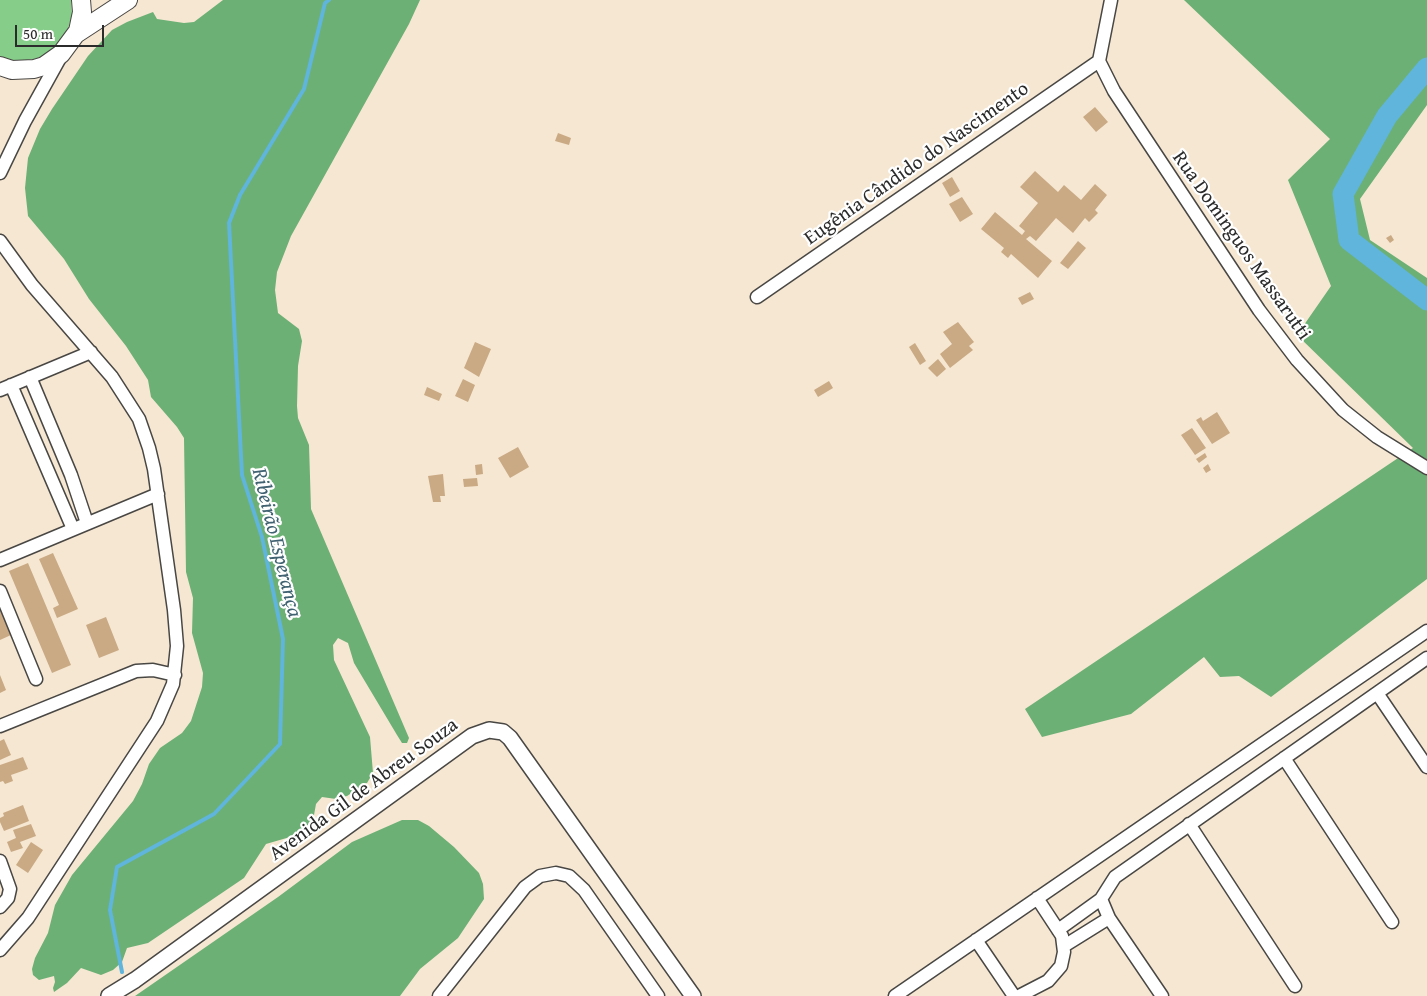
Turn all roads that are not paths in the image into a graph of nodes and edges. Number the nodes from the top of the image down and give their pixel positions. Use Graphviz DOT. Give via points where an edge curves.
graph roads {
  1 [pos="81,0"];
  2 [pos="128,0"];
  3 [pos="1110,0"];
  4 [pos="76,34"];
  5 [pos="62,54"];
  6 [pos="1099,61"];
  7 [pos="0,66"];
  8 [pos="0,173"];
  9 [pos="0,241"];
  10 [pos="757,297"];
  11 [pos="91,352"];
  12 [pos="30,377"];
  13 [pos="5,388"];
  14 [pos="1427,468"];
  15 [pos="158,494"];
  16 [pos="87,523"];
  17 [pos="73,529"];
  18 [pos="0,560"];
  19 [pos="0,591"];
  20 [pos="1427,631"];
  21 [pos="1427,658"];
  22 [pos="175,675"];
  23 [pos="36,678"];
  24 [pos="1377,693"];
  25 [pos="0,726"];
  26 [pos="1284,758"];
  27 [pos="1427,767"];
  28 [pos="1189,824"];
  29 [pos="0,862"];
  30 [pos="1037,898"];
  31 [pos="1101,899"];
  32 [pos="0,907"];
  33 [pos="1109,918"];
  34 [pos="1392,922"];
  35 [pos="1058,930"];
  36 [pos="976,940"];
  37 [pos="1064,946"];
  38 [pos="0,950"];
  39 [pos="1295,986"];
  40 [pos="109,996"];
  41 [pos="439,996"];
  42 [pos="658,996"];
  43 [pos="693,996"];
  44 [pos="895,996"];
  45 [pos="1014,996"];
  46 [pos="1019,996"];
  47 [pos="1162,996"];
  1 -- 4 [label="main road" via="82,12"];
  2 -- 4 [label="main road"];
  3 -- 6 [label="street"];
  4 -- 5 [label="main road"];
  5 -- 7 [label="main road" via="34,69 12,70"];
  5 -- 8 [label="street"];
  6 -- 10 [label="street, Eugênia Cândido do Nascimento"];
  6 -- 14 [label="street, Rua Dominguos Massarutti" via="1132,120 1259,310 1297,360 1343,410 1377,437"];
  9 -- 11 [label="street" via="26,278"];
  11 -- 12 [label="street"];
  11 -- 15 [label="street" via="112,377 139,419 150,448"];
  12 -- 13 [label="street"];
  12 -- 16 [label="street" via="71,475"];
  13 -- 17 [label="street"];
  15 -- 16 [label="street"];
  15 -- 22 [label="street" via="176,629"];
  16 -- 17 [label="street"];
  17 -- 18 [label="street"];
  19 -- 23 [label="street"];
  20 -- 30 [label="street"];
  21 -- 24 [label="street"];
  22 -- 25 [label="street" via="153,670 136,671"];
  22 -- 38 [label="street" via="157,720 28,918"];
  24 -- 26 [label="street"];
  24 -- 27 [label="street"];
  26 -- 28 [label="street"];
  26 -- 34 [label="street"];
  28 -- 31 [label="street" via="1115,877"];
  28 -- 39 [label="street"];
  29 -- 32 [label="street" via="10,890"];
  30 -- 35 [label="street"];
  30 -- 36 [label="street"];
  31 -- 33 [label="street"];
  31 -- 35 [label="street"];
  33 -- 37 [label="street"];
  33 -- 47 [label="street"];
  35 -- 37 [label="street"];
  36 -- 44 [label="street"];
  36 -- 45 [label="street"];
  37 -- 46 [label="street" via="1061,966 1048,981"];
  40 -- 43 [label="street, Avenida Gil de Abreu Souza" via="478,732 488,730 503,732 510,738"];
  41 -- 42 [label="street" via="525,887 540,876 556,872 568,876 584,890"];
}
